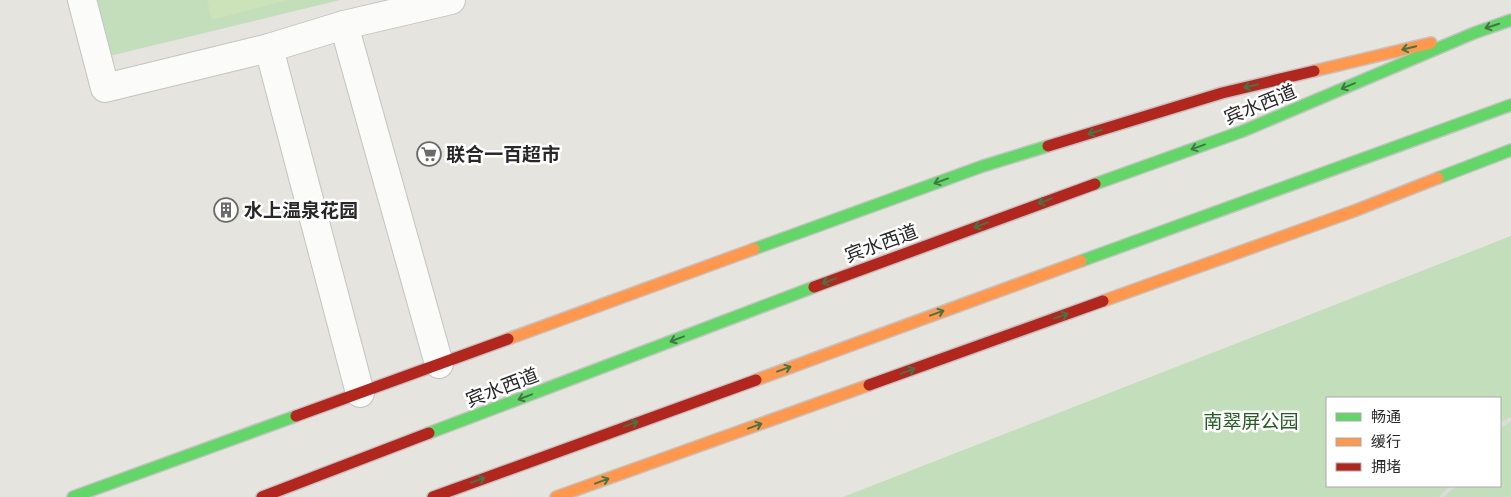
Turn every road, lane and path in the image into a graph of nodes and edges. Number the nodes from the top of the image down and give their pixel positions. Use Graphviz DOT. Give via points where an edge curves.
graph roads {
  1 [pos="82,0"];
  2 [pos="451,0"];
  3 [pos="1511,20"];
  4 [pos="344,25"];
  5 [pos="1474,33"];
  6 [pos="269,48"];
  7 [pos="1511,105"];
  8 [pos="1511,150"];
  9 [pos="439,364"];
  10 [pos="360,393"];
  11 [pos="73,497"];
  12 [pos="262,497"];
  13 [pos="433,497"];
  14 [pos="556,497"];
  1 -- 6 [label="street" via="105,88"];
  2 -- 4 [label="street"];
  3 -- 5 [label="street, 宾水西道, one-way"];
  4 -- 6 [label="street"];
  4 -- 9 [label="street"];
  5 -- 9 [label="street, one-way" via="1222,93 983,166"];
  5 -- 12 [label="street, 宾水西道, one-way" via="1243,131 803,291"];
  6 -- 10 [label="street"];
  13 -- 7 [label="street, one-way"];
  14 -- 8 [label="street, one-way" via="1354,211"];
  9 -- 10 [label="street"];
  10 -- 11 [label="street"];
}
